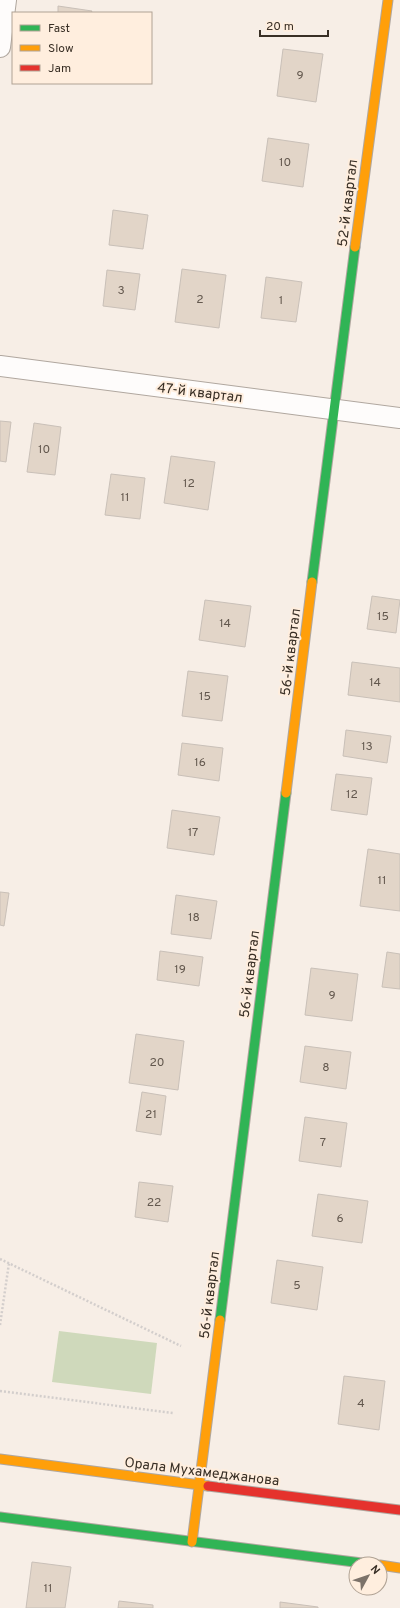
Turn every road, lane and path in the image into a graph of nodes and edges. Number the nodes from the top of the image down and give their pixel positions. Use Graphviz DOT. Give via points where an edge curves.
graph roads {
  1 [pos="6,0"];
  2 [pos="388,0"];
  3 [pos="0,47"];
  4 [pos="0,366"];
  5 [pos="334,409"];
  6 [pos="400,418"];
  7 [pos="0,1258"];
  8 [pos="9,1263"];
  9 [pos="0,1325"];
  10 [pos="181,1346"];
  11 [pos="0,1392"];
  12 [pos="173,1413"];
  13 [pos="0,1459"];
  14 [pos="199,1484"];
  15 [pos="400,1510"];
  16 [pos="0,1517"];
  17 [pos="192,1542"];
  18 [pos="348,1561"];
  19 [pos="388,1566"];
  20 [pos="400,1568"];
  1 -- 3 [label="street"];
  2 -- 5 [label="street, 52-й квартал"];
  4 -- 5 [label="street, 47-й квартал"];
  5 -- 6 [label="street, 47-й квартал"];
  5 -- 14 [label="street, 56-й квартал"];
  7 -- 8 [label="path"];
  8 -- 9 [label="path"];
  8 -- 10 [label="path"];
  11 -- 12 [label="path"];
  13 -- 14 [label="street, Орала Мухамеджанова"];
  14 -- 15 [label="street, Орала Мухамеджанова"];
  14 -- 17 [label="street, 56-й квартал"];
  16 -- 17 [label="street"];
  17 -- 18 [label="street"];
  19 -- 20 [label="street"];
}
